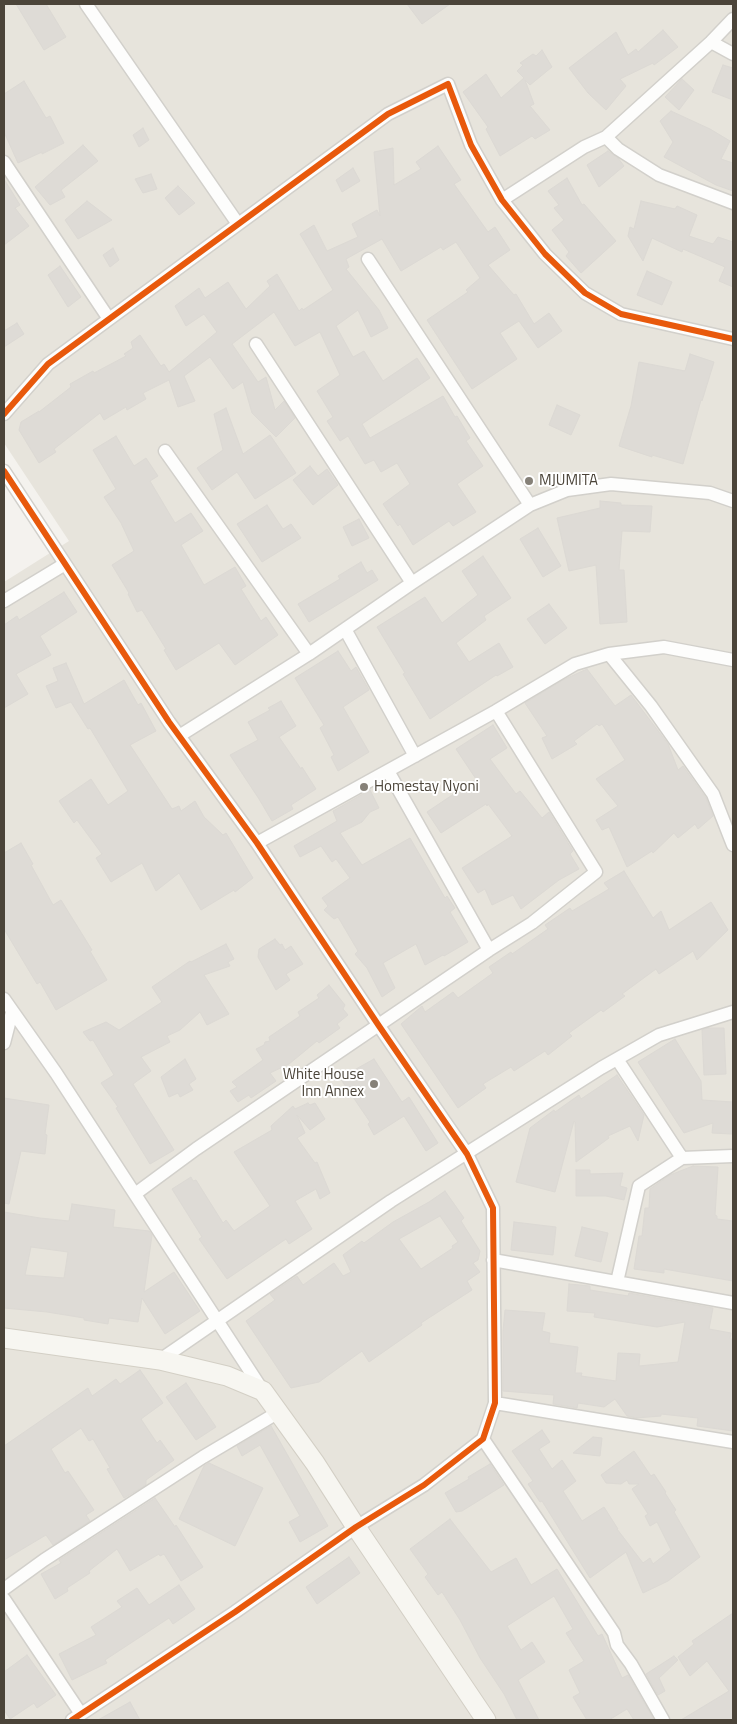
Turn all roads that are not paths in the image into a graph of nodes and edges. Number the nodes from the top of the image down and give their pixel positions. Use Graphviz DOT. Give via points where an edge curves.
graph roads {
  1 [pos="86,4"];
  2 [pos="733,19"];
  3 [pos="711,42"];
  4 [pos="733,54"];
  5 [pos="606,137"];
  6 [pos="4,162"];
  7 [pos="502,200"];
  8 [pos="733,203"];
  9 [pos="238,224"];
  10 [pos="368,259"];
  11 [pos="109,319"];
  12 [pos="733,339"];
  13 [pos="256,344"];
  14 [pos="4,414"];
  15 [pos="165,451"];
  16 [pos="4,471"];
  17 [pos="733,501"];
  18 [pos="530,506"];
  19 [pos="65,564"];
  20 [pos="412,583"];
  21 [pos="4,601"];
  22 [pos="345,629"];
  23 [pos="308,654"];
  24 [pos="609,654"];
  25 [pos="733,660"];
  26 [pos="496,711"];
  27 [pos="179,736"];
  28 [pos="415,756"];
  29 [pos="388,771"];
  30 [pos="257,843"];
  31 [pos="733,845"];
  32 [pos="489,950"];
  33 [pos="4,999"];
  34 [pos="12,1012"];
  35 [pos="733,1012"];
  36 [pos="379,1026"];
  37 [pos="4,1043"];
  38 [pos="617,1059"];
  39 [pos="467,1154"];
  40 [pos="733,1156"];
  41 [pos="682,1158"];
  42 [pos="135,1194"];
  43 [pos="493,1260"];
  44 [pos="617,1282"];
  45 [pos="733,1302"];
  46 [pos="217,1320"];
  47 [pos="4,1338"];
  48 [pos="160,1360"];
  49 [pos="263,1391"];
  50 [pos="495,1404"];
  51 [pos="278,1413"];
  52 [pos="483,1439"];
  53 [pos="733,1442"];
  54 [pos="356,1527"];
  55 [pos="4,1588"];
  56 [pos="4,1599"];
  57 [pos="77,1717"];
  58 [pos="486,1720"];
  59 [pos="664,1720"];
  1 -- 9 [label="street"];
  2 -- 3 [label="street"];
  3 -- 4 [label="street"];
  3 -- 5 [label="street"];
  5 -- 7 [label="street" via="584,147"];
  5 -- 8 [label="street" via="618,149 660,175"];
  6 -- 11 [label="street"];
  7 -- 9 [label="street" via="471,145 448,84 388,114"];
  7 -- 12 [label="street" via="545,254 585,293 622,314"];
  9 -- 11 [label="street"];
  10 -- 18 [label="street"];
  11 -- 14 [label="street" via="48,364"];
  13 -- 20 [label="street"];
  15 -- 23 [label="street"];
  16 -- 19 [label="street"];
  17 -- 18 [label="street" via="710,493 611,484 567,490"];
  18 -- 20 [label="street"];
  19 -- 21 [label="street"];
  19 -- 27 [label="street"];
  20 -- 22 [label="street"];
  22 -- 23 [label="street"];
  22 -- 28 [label="street"];
  23 -- 27 [label="street"];
  24 -- 25 [label="street" via="664,647"];
  24 -- 26 [label="street" via="575,664"];
  24 -- 31 [label="street" via="651,706 713,794"];
  26 -- 28 [label="street"];
  26 -- 32 [label="street" via="596,872 532,923"];
  27 -- 30 [label="street"];
  28 -- 29 [label="street"];
  29 -- 30 [label="street"];
  29 -- 32 [label="street"];
  30 -- 36 [label="street"];
  32 -- 36 [label="street"];
  33 -- 34 [label="street"];
  34 -- 37 [label="street"];
  34 -- 42 [label="street"];
  35 -- 38 [label="street" via="659,1035"];
  36 -- 39 [label="street"];
  36 -- 42 [label="street"];
  38 -- 39 [label="street"];
  38 -- 41 [label="street"];
  39 -- 43 [label="street" via="493,1208"];
  39 -- 46 [label="street" via="391,1201"];
  40 -- 41 [label="street"];
  41 -- 44 [label="street" via="639,1186"];
  42 -- 46 [label="street"];
  43 -- 44 [label="street"];
  43 -- 50 [label="street"];
  44 -- 45 [label="street"];
  46 -- 48 [label="street"];
  46 -- 49 [label="street"];
  47 -- 48 [label="street"];
  48 -- 49 [label="street" via="227,1376"];
  49 -- 51 [label="street"];
  50 -- 52 [label="street"];
  50 -- 53 [label="street"];
  51 -- 54 [label="street"];
  51 -- 55 [label="street" via="194,1462"];
  52 -- 54 [label="street" via="424,1485"];
  52 -- 59 [label="street" via="614,1633 617,1646 632,1664"];
  54 -- 57 [label="street"];
  54 -- 58 [label="street"];
  56 -- 57 [label="street"];
}
